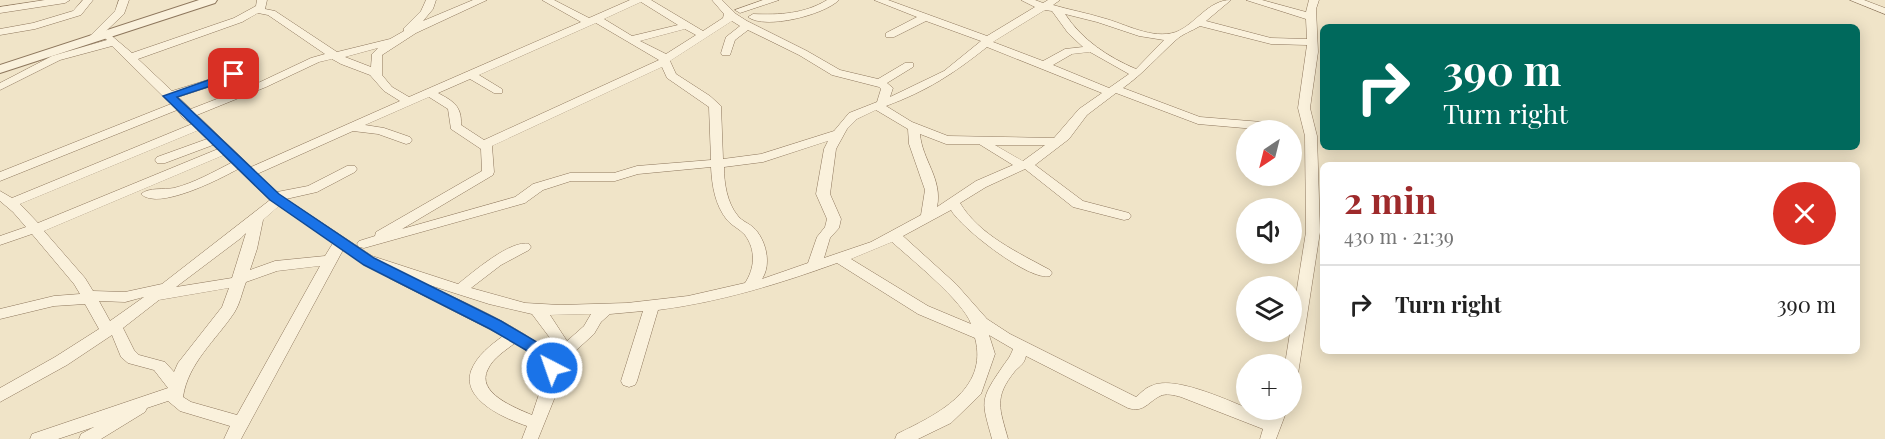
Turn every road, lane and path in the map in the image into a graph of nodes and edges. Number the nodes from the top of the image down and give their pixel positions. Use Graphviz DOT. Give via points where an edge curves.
graph roads {
  1 [pos="65,0"];
  2 [pos="124,0"];
  3 [pos="211,0"];
  4 [pos="482,0"];
  5 [pos="547,0"];
  6 [pos="774,0"];
  7 [pos="834,0"];
  8 [pos="879,0"];
  9 [pos="1025,0"];
  10 [pos="1226,0"];
  11 [pos="1251,0"];
  12 [pos="1314,0"];
  13 [pos="1855,0"];
  14 [pos="84,1"];
  15 [pos="641,1"];
  16 [pos="429,4"];
  17 [pos="260,5"];
  18 [pos="1050,5"];
  19 [pos="727,7"];
  20 [pos="461,8"];
  21 [pos="0,10"];
  22 [pos="1885,11"];
  23 [pos="1032,14"];
  24 [pos="1311,16"];
  25 [pos="925,17"];
  26 [pos="595,21"];
  27 [pos="750,21"];
  28 [pos="1198,22"];
  29 [pos="685,25"];
  30 [pos="0,32"];
  31 [pos="703,35"];
  32 [pos="890,35"];
  33 [pos="1174,36"];
  34 [pos="110,38"];
  35 [pos="401,38"];
  36 [pos="92,39"];
  37 [pos="630,40"];
  38 [pos="986,42"];
  39 [pos="1312,42"];
  40 [pos="1093,49"];
  41 [pos="726,53"];
  42 [pos="334,55"];
  43 [pos="129,58"];
  44 [pos="665,60"];
  45 [pos="909,65"];
  46 [pos="1044,65"];
  47 [pos="4,68"];
  48 [pos="31,70"];
  49 [pos="247,70"];
  50 [pos="376,73"];
  51 [pos="1137,73"];
  52 [pos="470,74"];
  53 [pos="879,83"];
  54 [pos="0,87"];
  55 [pos="498,91"];
  56 [pos="1113,91"];
  57 [pos="430,93"];
  58 [pos="409,102"];
  59 [pos="880,104"];
  60 [pos="178,105"];
  61 [pos="387,112"];
  62 [pos="1236,124"];
  63 [pos="199,126"];
  64 [pos="352,127"];
  65 [pos="914,127"];
  66 [pos="388,133"];
  67 [pos="837,134"];
  68 [pos="1302,134"];
  69 [pos="1311,136"];
  70 [pos="214,140"];
  71 [pos="406,140"];
  72 [pos="979,142"];
  73 [pos="1058,142"];
  74 [pos="483,145"];
  75 [pos="226,150"];
  76 [pos="161,160"];
  77 [pos="716,164"];
  78 [pos="1024,165"];
  79 [pos="245,168"];
  80 [pos="351,169"];
  81 [pos="0,177"];
  82 [pos="930,179"];
  83 [pos="147,194"];
  84 [pos="276,198"];
  85 [pos="5,199"];
  86 [pos="952,203"];
  87 [pos="1124,216"];
  88 [pos="927,218"];
  89 [pos="256,220"];
  90 [pos="36,229"];
  91 [pos="894,236"];
  92 [pos="0,241"];
  93 [pos="352,245"];
  94 [pos="524,247"];
  95 [pos="839,258"];
  96 [pos="365,259"];
  97 [pos="330,260"];
  98 [pos="815,265"];
  99 [pos="1045,273"];
  100 [pos="238,280"];
  101 [pos="170,284"];
  102 [pos="750,287"];
  103 [pos="459,290"];
  104 [pos="155,296"];
  105 [pos="91,297"];
  106 [pos="652,305"];
  107 [pos="536,309"];
  108 [pos="606,309"];
  109 [pos="0,314"];
  110 [pos="976,316"];
  111 [pos="110,328"];
  112 [pos="980,334"];
  113 [pos="514,335"];
  114 [pos="1021,346"];
  115 [pos="563,354"];
  116 [pos="1294,354"];
  117 [pos="552,368"];
  118 [pos="628,381"];
  119 [pos="176,389"];
  120 [pos="0,396"];
  121 [pos="151,399"];
  122 [pos="241,423"];
  123 [pos="537,423"];
  124 [pos="1270,433"];
  125 [pos="38,439"];
  126 [pos="87,439"];
  127 [pos="232,439"];
  128 [pos="530,439"];
  129 [pos="903,439"];
  130 [pos="1000,439"];
  1 -- 21 [label="street"];
  2 -- 36 [label="street" via="120,12"];
  3 -- 34 [label="street"];
  4 -- 20 [label="street"];
  5 -- 26 [label="street" via="577,17"];
  6 -- 19 [label="street"];
  7 -- 27 [label="street" via="807,15"];
  8 -- 25 [label="street"];
  9 -- 18 [label="street"];
  9 -- 23 [label="street"];
  10 -- 28 [label="street"];
  11 -- 24 [label="street"];
  12 -- 24 [label="street"];
  13 -- 22 [label="street"];
  14 -- 30 [label="street" via="80,10 71,15"];
  15 -- 26 [label="street"];
  15 -- 29 [label="street"];
  16 -- 20 [label="street"];
  16 -- 35 [label="street" via="420,20"];
  17 -- 42 [label="street"];
  17 -- 43 [label="street" via="238,20"];
  18 -- 23 [label="street"];
  18 -- 33 [label="street" via="1147,36"];
  18 -- 40 [label="street"];
  19 -- 27 [label="street"];
  19 -- 31 [label="street" via="728,19"];
  20 -- 35 [label="street"];
  23 -- 38 [label="street"];
  24 -- 39 [label="street"];
  25 -- 32 [label="street"];
  25 -- 38 [label="street"];
  26 -- 37 [label="street"];
  26 -- 52 [label="street"];
  27 -- 41 [label="street" via="730,39"];
  27 -- 53 [label="street" via="763,33 832,70"];
  28 -- 33 [label="street"];
  28 -- 39 [label="street" via="1261,39"];
  29 -- 31 [label="street"];
  29 -- 37 [label="street"];
  31 -- 44 [label="street"];
  33 -- 51 [label="street"];
  34 -- 36 [label="street"];
  34 -- 43 [label="street"];
  34 -- 48 [label="street"];
  35 -- 42 [label="street"];
  35 -- 50 [label="street" via="377,54"];
  36 -- 47 [label="street"];
  37 -- 44 [label="street"];
  38 -- 46 [label="street"];
  38 -- 59 [label="street" via="948,73"];
  39 -- 69 [label="street" via="1304,108"];
  40 -- 46 [label="street" via="1069,51"];
  40 -- 51 [label="street"];
  42 -- 50 [label="street"];
  42 -- 60 [label="street" via="262,85"];
  43 -- 60 [label="street"];
  44 -- 74 [label="street"];
  44 -- 77 [label="street" via="671,76 715,106"];
  45 -- 53 [label="street"];
  46 -- 56 [label="street"];
  47 -- 48 [label="street"];
  48 -- 54 [label="street"];
  49 -- 60 [label="street"];
  50 -- 58 [label="street" via="388,88"];
  51 -- 56 [label="street"];
  52 -- 55 [label="street"];
  52 -- 57 [label="street"];
  53 -- 59 [label="street" via="887,88"];
  56 -- 62 [label="street" via="1198,120"];
  56 -- 73 [label="street" via="1083,112"];
  57 -- 58 [label="street"];
  57 -- 74 [label="street" via="454,108 458,114 455,126 460,132"];
  58 -- 61 [label="street"];
  59 -- 65 [label="street"];
  59 -- 67 [label="street" via="853,116"];
  60 -- 63 [label="street"];
  60 -- 81 [label="street"];
  61 -- 64 [label="street"];
  61 -- 66 [label="street"];
  63 -- 70 [label="street"];
  63 -- 85 [label="street"];
  64 -- 66 [label="street"];
  64 -- 79 [label="street"];
  65 -- 72 [label="street" via="946,140"];
  65 -- 82 [label="street" via="914,146"];
  66 -- 71 [label="street"];
  67 -- 77 [label="street" via="764,158"];
  67 -- 98 [label="street" via="825,170 823,194 834,219"];
  68 -- 69 [label="street"];
  69 -- 116 [label="street" via="1313,232"];
  70 -- 75 [label="street"];
  70 -- 76 [label="street"];
  72 -- 73 [label="street"];
  72 -- 78 [label="street"];
  73 -- 78 [label="street"];
  74 -- 93 [label="street" via="487,148 489,167 485,176"];
  75 -- 79 [label="street"];
  75 -- 90 [label="street"];
  77 -- 93 [label="street" via="637,170 615,177 570,177 538,187 520,200"];
  77 -- 102 [label="street" via="718,186 727,209 750,232 760,252 759,273"];
  78 -- 86 [label="street" via="981,184"];
  78 -- 87 [label="street" via="1078,204"];
  79 -- 83 [label="street" via="190,188"];
  79 -- 84 [label="street"];
  80 -- 84 [label="street" via="312,189"];
  82 -- 86 [label="street"];
  82 -- 88 [label="street" via="932,193"];
  84 -- 89 [label="street"];
  84 -- 93 [label="street"];
  85 -- 90 [label="street"];
  86 -- 88 [label="street"];
  86 -- 99 [label="street" via="977,230"];
  88 -- 91 [label="street"];
  89 -- 100 [label="street"];
  89 -- 101 [label="street"];
  90 -- 92 [label="street"];
  90 -- 105 [label="street"];
  91 -- 95 [label="street"];
  91 -- 110 [label="street"];
  93 -- 96 [label="street"];
  93 -- 97 [label="street"];
  94 -- 103 [label="street"];
  95 -- 98 [label="street"];
  95 -- 112 [label="street" via="922,310"];
  96 -- 103 [label="street"];
  96 -- 113 [label="street"];
  97 -- 100 [label="street" via="275,266"];
  97 -- 122 [label="street"];
  98 -- 102 [label="street"];
  100 -- 104 [label="street"];
  100 -- 119 [label="street" via="229,309 184,367"];
  101 -- 104 [label="street"];
  101 -- 105 [label="street" via="125,297"];
  102 -- 106 [label="street"];
  103 -- 107 [label="street"];
  104 -- 111 [label="street"];
  105 -- 109 [label="street"];
  105 -- 111 [label="street"];
  106 -- 108 [label="street"];
  106 -- 118 [label="street"];
  107 -- 108 [label="street"];
  107 -- 115 [label="street" via="556,335"];
  108 -- 115 [label="street"];
  110 -- 112 [label="street"];
  110 -- 114 [label="street" via="1005,339"];
  111 -- 119 [label="street" via="121,336 127,353 159,366"];
  111 -- 120 [label="street"];
  112 -- 129 [label="street" via="987,354 975,390 945,418"];
  113 -- 117 [label="street" via="546,356"];
  113 -- 123 [label="street" via="484,364 479,381 486,396 499,407"];
  114 -- 124 [label="street" via="1134,404 1156,390 1168,388 1211,400"];
  114 -- 130 [label="street" via="1017,361 992,395"];
  115 -- 117 [label="street" via="559,364"];
  117 -- 123 [label="street"];
  119 -- 121 [label="street"];
  119 -- 122 [label="street" via="179,404"];
  121 -- 125 [label="street"];
  121 -- 126 [label="street"];
  122 -- 127 [label="street"];
  123 -- 128 [label="street"];
}
